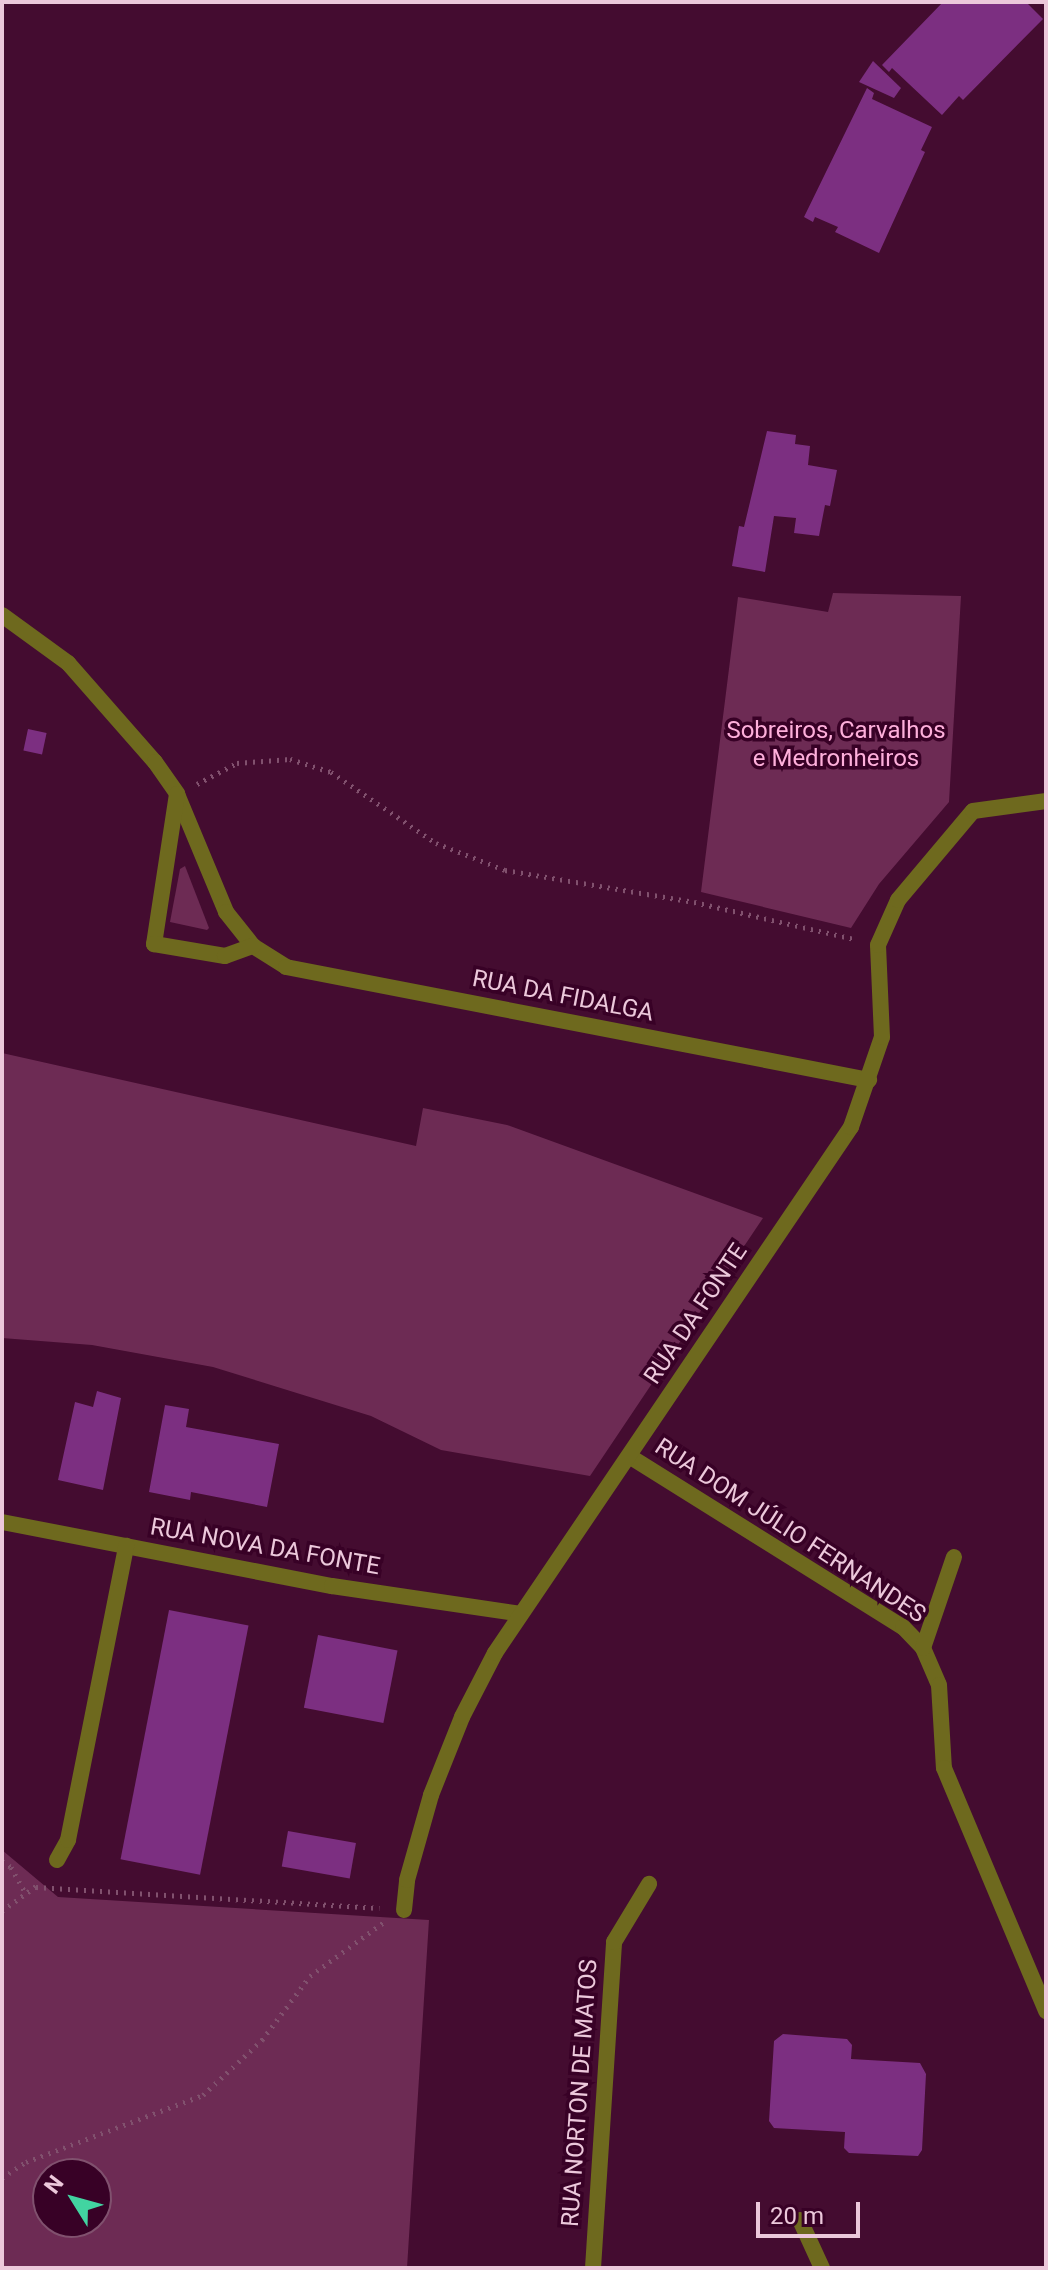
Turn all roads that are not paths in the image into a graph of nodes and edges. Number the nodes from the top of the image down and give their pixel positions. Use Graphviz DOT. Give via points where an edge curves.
graph roads {
  1 [pos="2,615"];
  2 [pos="177,794"];
  3 [pos="1046,801"];
  4 [pos="253,946"];
  5 [pos="869,1080"];
  6 [pos="629,1456"];
  7 [pos="2,1522"];
  8 [pos="126,1546"];
  9 [pos="954,1557"];
  10 [pos="521,1614"];
  11 [pos="923,1648"];
  12 [pos="57,1860"];
  13 [pos="649,1884"];
  14 [pos="404,1910"];
  15 [pos="1046,2011"];
  16 [pos="800,2220"];
  17 [pos="593,2268"];
  18 [pos="822,2268"];
  1 -- 2 [label="street, RUA DA FIDALGA" via="68,663"];
  2 -- 4 [label="street, RUA DA FIDALGA" via="226,912"];
  2 -- 4 [label="street" via="154,944 225,956"];
  3 -- 5 [label="street, RUA DA FONTE" via="973,811 898,900 878,945 882,1037"];
  4 -- 5 [label="street, RUA DA FIDALGA" via="286,967"];
  5 -- 6 [label="street, RUA DA FONTE" via="851,1127"];
  6 -- 10 [label="street, RUA DA FONTE"];
  6 -- 11 [label="street, RUA DOM JÚLIO FERNANDES" via="903,1627"];
  7 -- 8 [label="street, RUA NOVA DA FONTE"];
  8 -- 10 [label="street, RUA NOVA DA FONTE" via="332,1586"];
  8 -- 12 [label="street" via="68,1840"];
  9 -- 11 [label="street, RUA DOM JÚLIO FERNANDES"];
  10 -- 14 [label="street, RUA DA FONTE" via="495,1653 431,1795"];
  11 -- 15 [label="street, RUA DOM JÚLIO FERNANDES" via="939,1685 944,1768"];
  13 -- 17 [label="street, RUA NORTON DE MATOS" via="614,1942"];
  16 -- 18 [label="street"];
}
